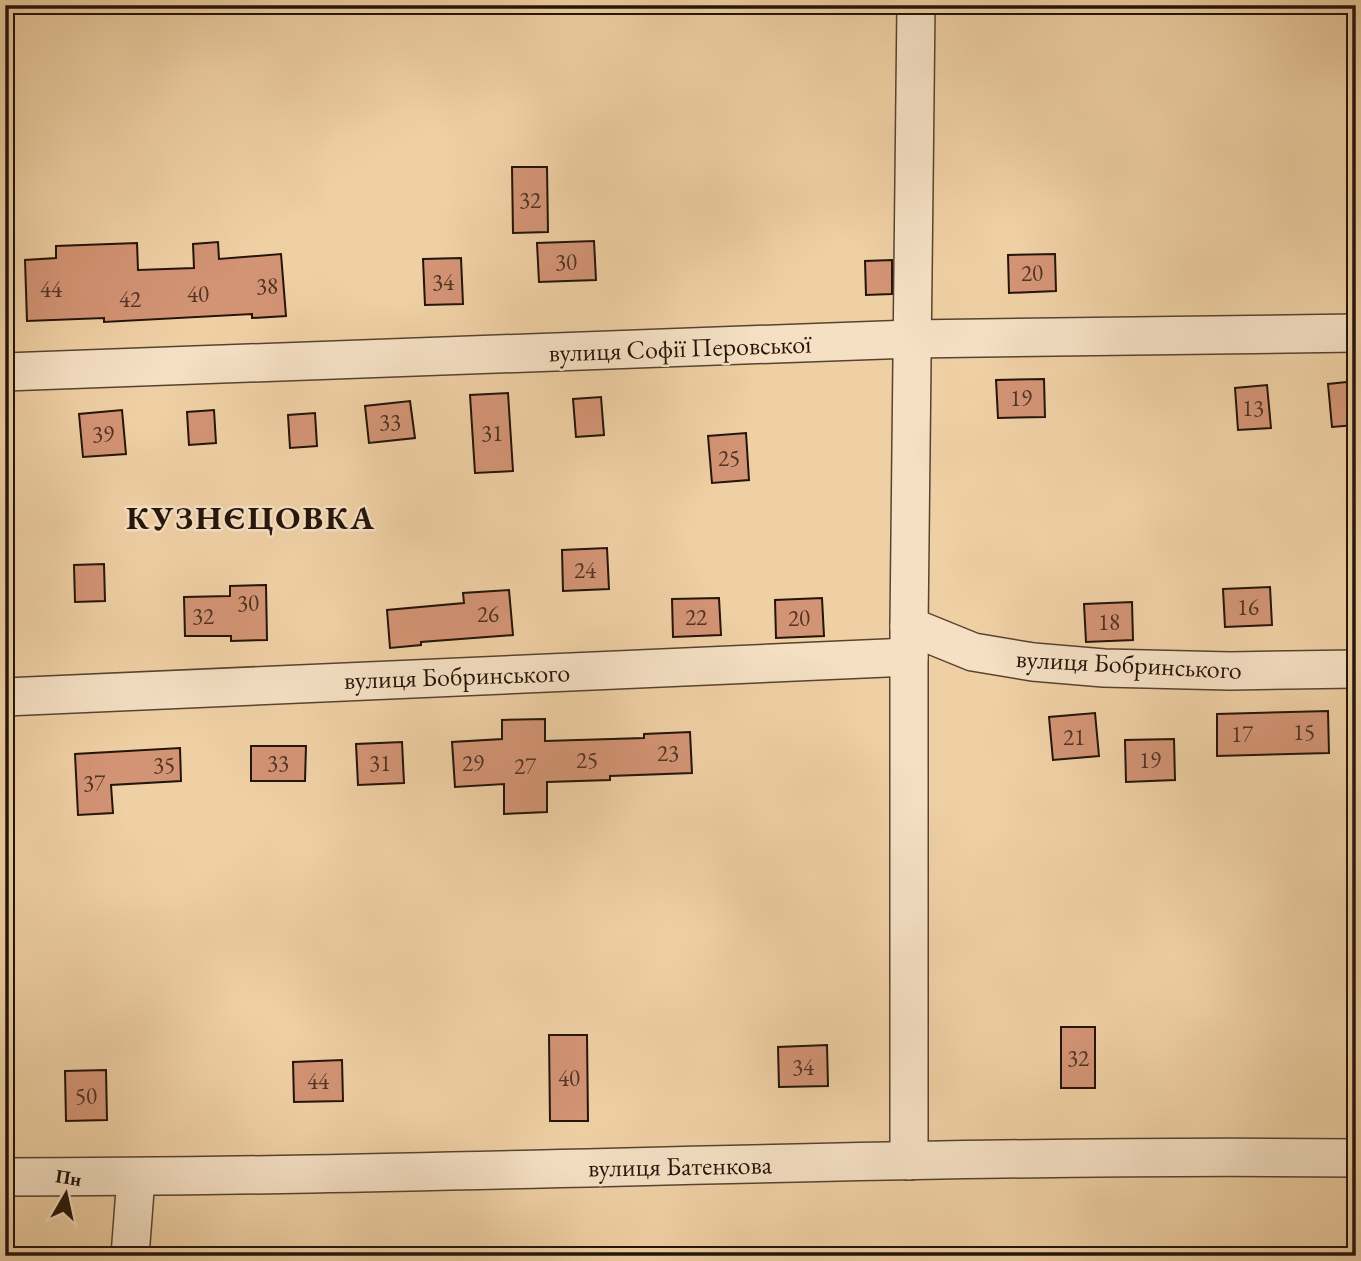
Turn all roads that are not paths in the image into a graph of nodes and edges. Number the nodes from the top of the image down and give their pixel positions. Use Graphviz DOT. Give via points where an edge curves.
graph roads {
  1 [pos="916,5"];
  2 [pos="1356,332"];
  3 [pos="911,339"];
  4 [pos="5,372"];
  5 [pos="909,641"];
  6 [pos="1356,669"];
  7 [pos="5,697"];
  8 [pos="1356,1158"];
  9 [pos="909,1161"];
  10 [pos="5,1177"];
  11 [pos="136,1177"];
  12 [pos="130,1256"];
  1 -- 3 [label="street"];
  2 -- 3 [label="street, вулиця Софії Перовської"];
  3 -- 4 [label="street, вулиця Софії Перовської"];
  3 -- 5 [label="street"];
  5 -- 6 [label="street, вулиця Бобринського" via="1032,662 1104,668"];
  5 -- 7 [label="street, вулиця Бобринського"];
  5 -- 9 [label="street"];
  8 -- 9 [label="street, вулиця Батенкова"];
  9 -- 11 [label="street, вулиця Батенкова"];
  10 -- 11 [label="street, вулиця Батенкова"];
  11 -- 12 [label="street"];
}
